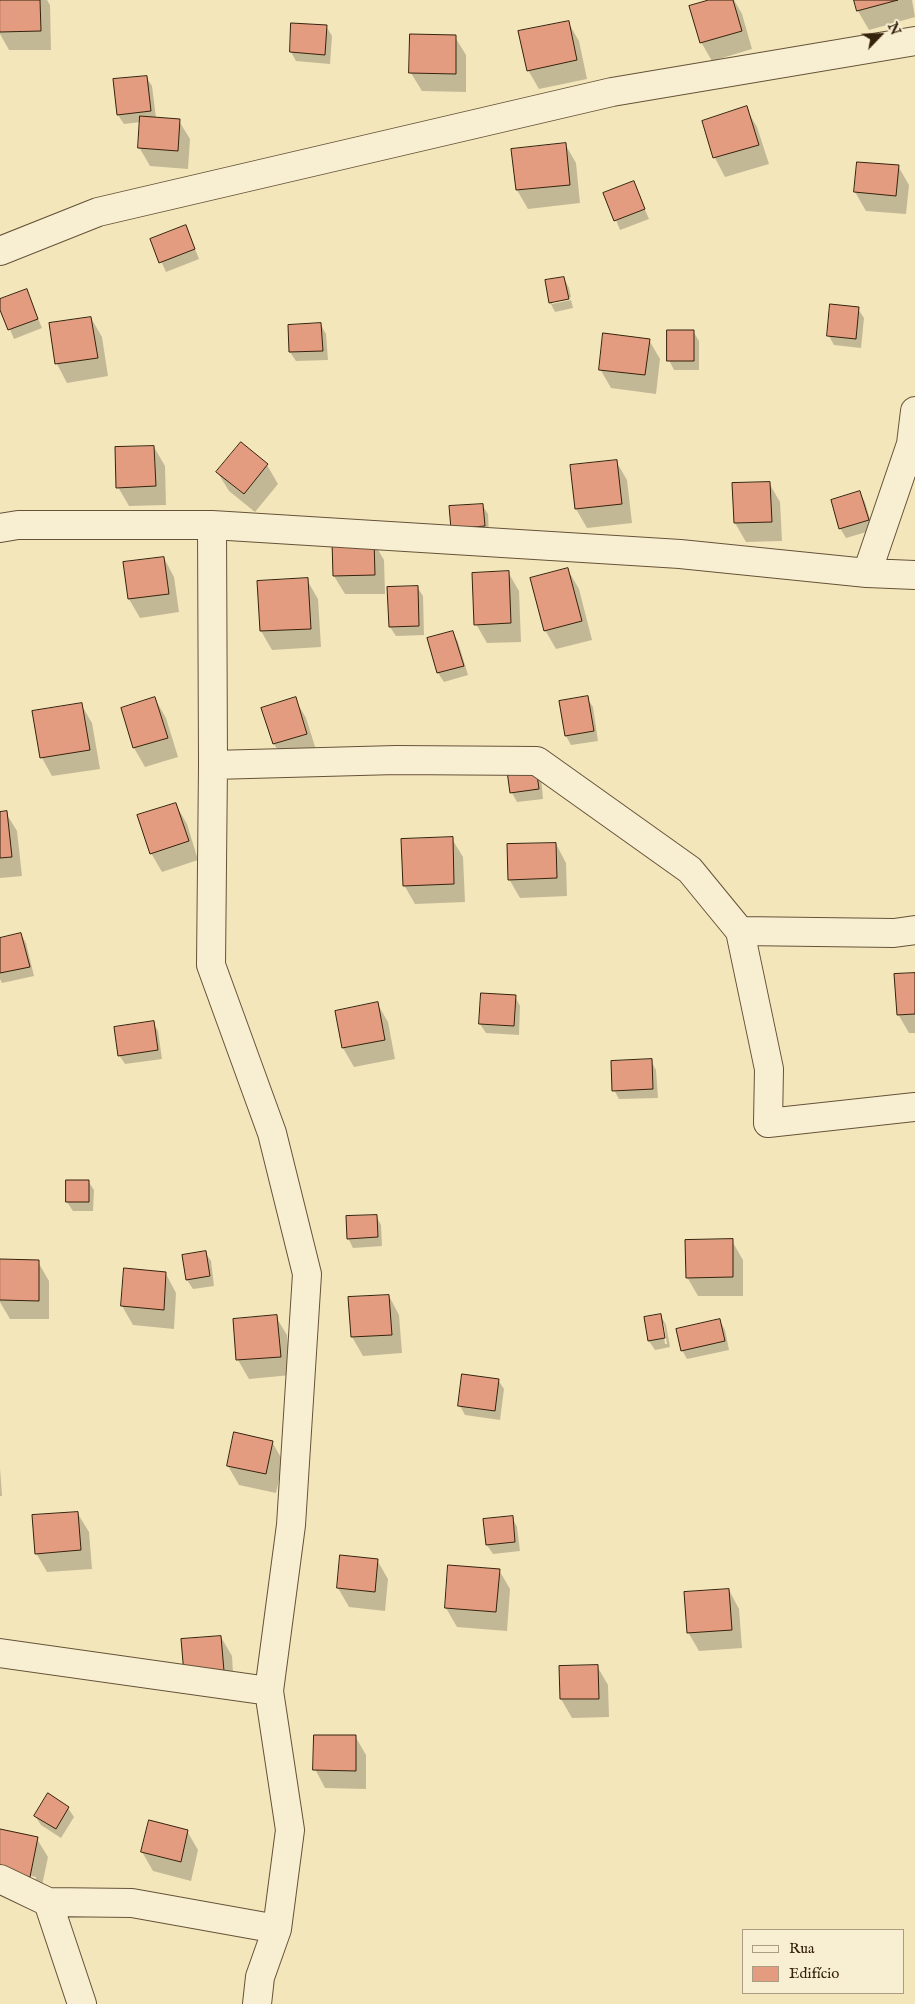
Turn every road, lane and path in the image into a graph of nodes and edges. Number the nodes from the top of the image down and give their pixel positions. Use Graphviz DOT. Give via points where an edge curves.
graph roads {
  1 [pos="915,41"];
  2 [pos="0,251"];
  3 [pos="915,411"];
  4 [pos="212,525"];
  5 [pos="0,528"];
  6 [pos="867,573"];
  7 [pos="915,575"];
  8 [pos="214,765"];
  9 [pos="915,930"];
  10 [pos="740,931"];
  11 [pos="915,1107"];
  12 [pos="0,1653"];
  13 [pos="269,1691"];
  14 [pos="0,1879"];
  15 [pos="48,1902"];
  16 [pos="277,1929"];
  17 [pos="82,2004"];
  18 [pos="257,2004"];
  1 -- 2 [label="street" via="612,92 98,212"];
  3 -- 6 [label="street" via="912,444"];
  4 -- 5 [label="street" via="18,525"];
  4 -- 6 [label="street" via="680,554"];
  4 -- 8 [label="street"];
  6 -- 7 [label="street"];
  8 -- 10 [label="street" via="396,760 537,762 690,870"];
  8 -- 13 [label="street" via="210,965 272,1133 307,1274 291,1525"];
  9 -- 10 [label="street" via="894,933"];
  10 -- 11 [label="street" via="769,1069 768,1124"];
  12 -- 13 [label="street"];
  13 -- 16 [label="street" via="290,1830"];
  14 -- 15 [label="street"];
  15 -- 16 [label="street" via="132,1903"];
  15 -- 17 [label="street"];
  16 -- 18 [label="street" via="260,1978"];
}
